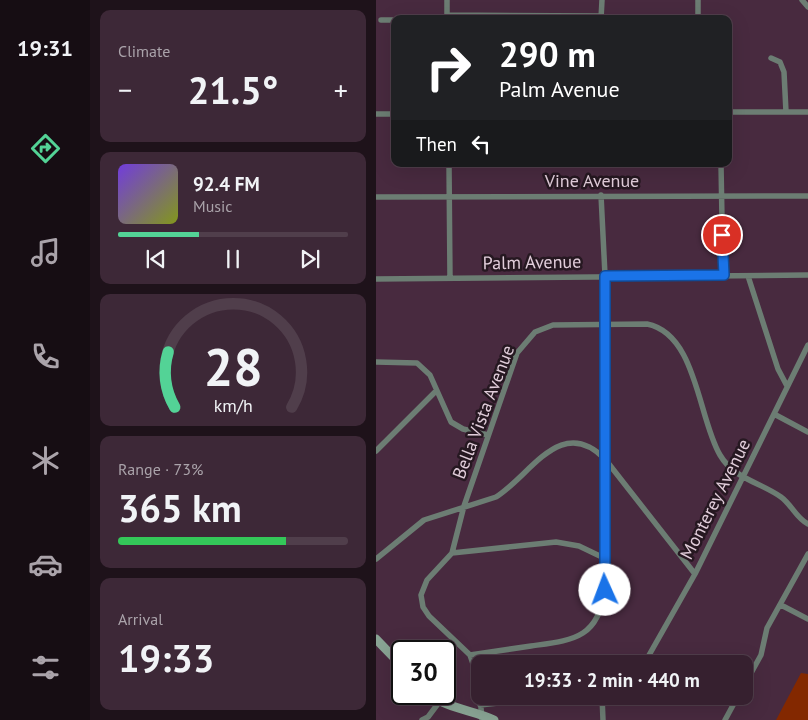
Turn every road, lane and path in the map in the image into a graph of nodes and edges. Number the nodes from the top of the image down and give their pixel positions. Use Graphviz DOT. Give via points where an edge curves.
graph roads {
  1 [pos="447,0"];
  2 [pos="602,0"];
  3 [pos="698,0"];
  4 [pos="802,0"];
  5 [pos="808,7"];
  6 [pos="447,15"];
  7 [pos="601,15"];
  8 [pos="698,15"];
  9 [pos="381,20"];
  10 [pos="391,20"];
  11 [pos="770,58"];
  12 [pos="732,112"];
  13 [pos="786,112"];
  14 [pos="808,112"];
  15 [pos="376,114"];
  16 [pos="391,114"];
  17 [pos="449,167"];
  18 [pos="721,167"];
  19 [pos="601,195"];
  20 [pos="721,195"];
  21 [pos="450,196"];
  22 [pos="808,196"];
  23 [pos="376,197"];
  24 [pos="724,275"];
  25 [pos="808,275"];
  26 [pos="605,276"];
  27 [pos="748,276"];
  28 [pos="450,278"];
  29 [pos="376,279"];
  30 [pos="605,323"];
  31 [pos="808,345"];
  32 [pos="376,362"];
  33 [pos="786,386"];
  34 [pos="436,392"];
  35 [pos="774,414"];
  36 [pos="808,432"];
  37 [pos="488,435"];
  38 [pos="376,451"];
  39 [pos="605,459"];
  40 [pos="743,478"];
  41 [pos="464,506"];
  42 [pos="808,524"];
  43 [pos="452,553"];
  44 [pos="808,554"];
  45 [pos="604,558"];
  46 [pos="376,559"];
  47 [pos="694,574"];
  48 [pos="781,605"];
  49 [pos="808,620"];
  50 [pos="376,639"];
  51 [pos="391,655"];
  52 [pos="470,655"];
  53 [pos="649,655"];
  54 [pos="471,658"];
  55 [pos="753,670"];
  56 [pos="437,705"];
  57 [pos="454,705"];
  58 [pos="519,705"];
  59 [pos="602,705"];
  60 [pos="733,705"];
  61 [pos="481,713"];
  62 [pos="422,720"];
  63 [pos="494,720"];
  64 [pos="603,720"];
  65 [pos="725,720"];
  1 -- 6 [label="street"];
  2 -- 7 [label="street"];
  3 -- 8 [label="street"];
  4 -- 5 [label="street"];
  9 -- 10 [label="street"];
  11 -- 13 [label="street" via="780,62 784,72"];
  12 -- 13 [label="street"];
  13 -- 14 [label="street"];
  15 -- 16 [label="street"];
  17 -- 21 [label="street"];
  18 -- 20 [label="street"];
  19 -- 20 [label="street, Vine Avenue"];
  19 -- 21 [label="street, Vine Avenue"];
  19 -- 26 [label="street"];
  20 -- 22 [label="street, Vine Avenue"];
  20 -- 24 [label="street"];
  21 -- 23 [label="street, Vine Avenue"];
  21 -- 28 [label="street"];
  24 -- 26 [label="street, Palm Avenue"];
  24 -- 27 [label="street, Palm Avenue"];
  25 -- 27 [label="street, Palm Avenue"];
  26 -- 28 [label="street, Palm Avenue"];
  26 -- 30 [label="street"];
  27 -- 33 [label="street"];
  28 -- 29 [label="street, Palm Avenue"];
  30 -- 37 [label="street, Bella Vista Avenue" via="554,325 535,332 526,340 517,353"];
  30 -- 39 [label="street"];
  30 -- 40 [label="street, Bella Vista Avenue" via="654,325 676,342 693,376 720,456"];
  31 -- 33 [label="street, Monterey Avenue"];
  32 -- 34 [label="street" via="417,363 430,375"];
  33 -- 35 [label="street, Monterey Avenue"];
  34 -- 37 [label="street" via="451,422 463,429"];
  34 -- 38 [label="street"];
  35 -- 36 [label="street"];
  35 -- 40 [label="street, Monterey Avenue"];
  37 -- 41 [label="street, Bella Vista Avenue"];
  39 -- 41 [label="street" via="588,445 565,444 544,454 506,491 477,505"];
  39 -- 45 [label="street"];
  39 -- 47 [label="street"];
  40 -- 42 [label="street, Bella Vista Avenue" via="781,496"];
  40 -- 47 [label="street, Monterey Avenue"];
  41 -- 43 [label="street, Bella Vista Avenue"];
  41 -- 46 [label="street" via="424,520"];
  43 -- 45 [label="street" via="556,542 579,546"];
  43 -- 52 [label="street, Bella Vista Avenue" via="427,580 421,602 429,616"];
  44 -- 48 [label="street"];
  45 -- 52 [label="street" via="604,603 596,619 580,636 568,641"];
  47 -- 53 [label="street, Monterey Avenue"];
  48 -- 49 [label="street"];
  48 -- 55 [label="street" via="767,628 761,655"];
  50 -- 51 [label="street"];
  52 -- 54 [label="street, Bella Vista Avenue"];
  56 -- 62 [label="street"];
  57 -- 61 [label="street"];
  58 -- 61 [label="street"];
  59 -- 64 [label="street"];
  60 -- 65 [label="street"];
  61 -- 63 [label="street"];
}
